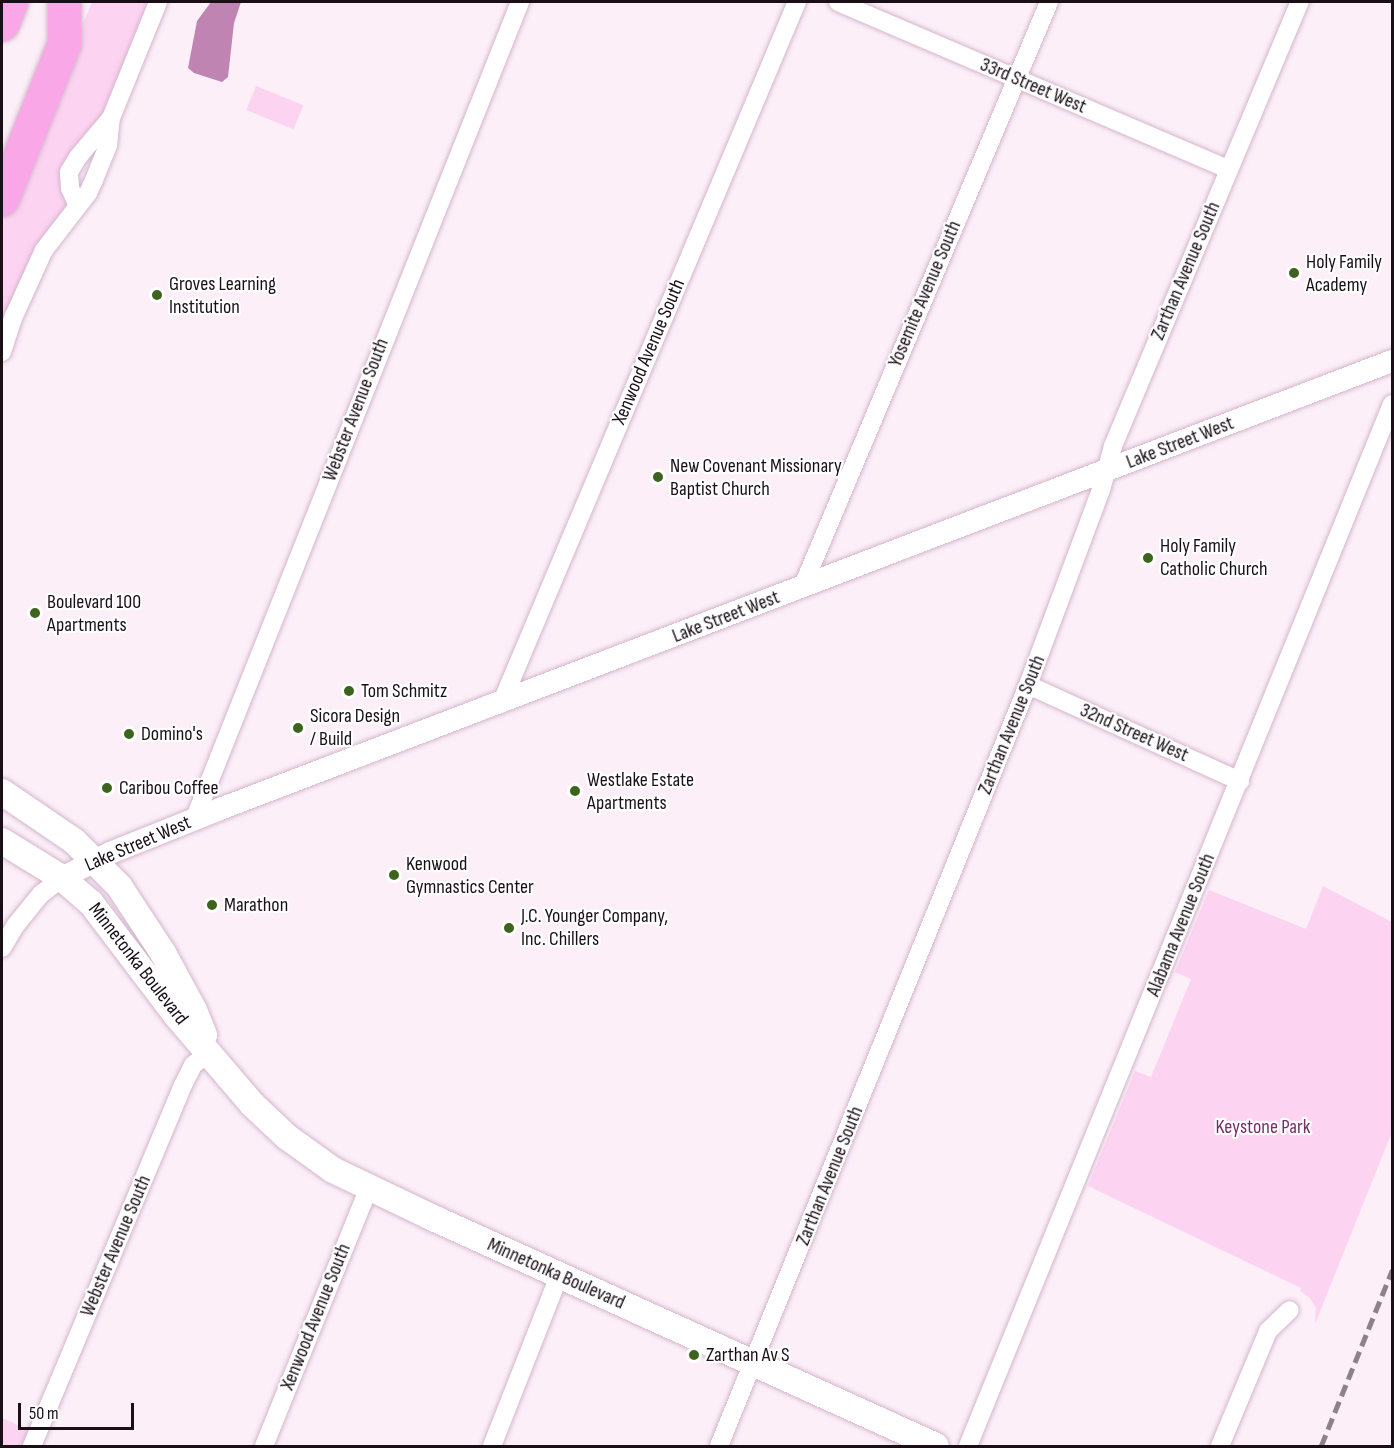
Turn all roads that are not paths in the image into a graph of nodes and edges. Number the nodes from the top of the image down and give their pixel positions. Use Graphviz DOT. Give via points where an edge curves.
graph roads {
  1 [pos="11,2"];
  2 [pos="58,2"];
  3 [pos="64,2"];
  4 [pos="158,2"];
  5 [pos="520,2"];
  6 [pos="797,2"];
  7 [pos="838,2"];
  8 [pos="1049,2"];
  9 [pos="1300,2"];
  10 [pos="2,24"];
  11 [pos="1017,79"];
  12 [pos="111,118"];
  13 [pos="2,137"];
  14 [pos="1228,169"];
  15 [pos="2,199"];
  16 [pos="78,206"];
  17 [pos="2,352"];
  18 [pos="1392,361"];
  19 [pos="1392,404"];
  20 [pos="1106,471"];
  21 [pos="802,588"];
  22 [pos="1028,685"];
  23 [pos="501,704"];
  24 [pos="1240,781"];
  25 [pos="2,792"];
  26 [pos="194,820"];
  27 [pos="2,841"];
  28 [pos="95,860"];
  29 [pos="62,878"];
  30 [pos="2,948"];
  31 [pos="210,1052"];
  32 [pos="369,1188"];
  33 [pos="559,1276"];
  34 [pos="1290,1310"];
  35 [pos="751,1363"];
  36 [pos="32,1446"];
  37 [pos="264,1446"];
  38 [pos="492,1446"];
  39 [pos="719,1446"];
  40 [pos="936,1446"];
  41 [pos="968,1446"];
  42 [pos="1220,1446"];
  1 -- 10 [label="highway"];
  2 -- 13 [label="highway"];
  3 -- 15 [label="highway" via="64,43"];
  4 -- 12 [label="street"];
  5 -- 26 [label="street, Webster Avenue South"];
  6 -- 23 [label="street, Xenwood Avenue South"];
  7 -- 11 [label="street, 33rd Street West"];
  8 -- 11 [label="street, Yosemite Avenue South"];
  9 -- 14 [label="street, Zarthan Avenue South"];
  11 -- 14 [label="street, 33rd Street West"];
  11 -- 21 [label="street, Yosemite Avenue South"];
  12 -- 16 [label="street" via="108,146 88,193"];
  12 -- 16 [label="street" via="69,172 70,188"];
  14 -- 20 [label="street, Zarthan Avenue South"];
  16 -- 17 [label="street" via="44,250"];
  18 -- 20 [label="street, Lake Street West"];
  19 -- 24 [label="street, Alabama Avenue South"];
  20 -- 21 [label="street, Lake Street West"];
  20 -- 22 [label="street, Zarthan Avenue South"];
  21 -- 23 [label="street, Lake Street West"];
  22 -- 24 [label="street, 32nd Street West"];
  22 -- 35 [label="street, Zarthan Avenue South"];
  23 -- 26 [label="street, Lake Street West"];
  24 -- 41 [label="street, Alabama Avenue South"];
  25 -- 28 [label="main road, Minnetonka Boulevard"];
  26 -- 28 [label="street, Lake Street West"];
  27 -- 29 [label="main road, Minnetonka Boulevard"];
  28 -- 29 [label="street, Lake Street West"];
  28 -- 31 [label="main road, Minnetonka Boulevard" via="119,886 153,937 194,1010"];
  29 -- 30 [label="street" via="41,894"];
  29 -- 31 [label="main road, Minnetonka Boulevard" via="103,916 176,1015"];
  31 -- 32 [label="main road, Minnetonka Boulevard" via="272,1124 310,1154"];
  31 -- 36 [label="street, Webster Avenue South" via="193,1065 183,1085"];
  32 -- 33 [label="main road, Minnetonka Boulevard"];
  32 -- 37 [label="street, Xenwood Avenue South"];
  33 -- 35 [label="main road, Minnetonka Boulevard"];
  33 -- 38 [label="street"];
  34 -- 42 [label="street" via="1268,1331"];
  35 -- 39 [label="street, Zarthan Avenue South"];
  35 -- 40 [label="main road, Minnetonka Boulevard"];
}
